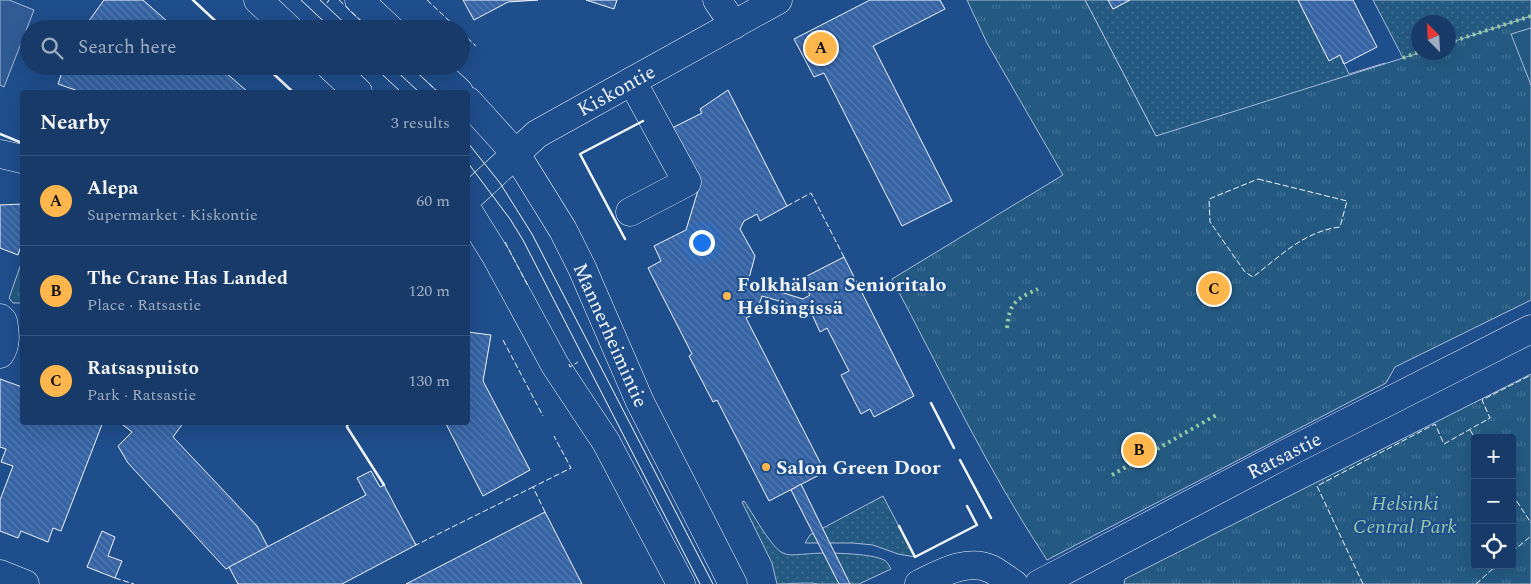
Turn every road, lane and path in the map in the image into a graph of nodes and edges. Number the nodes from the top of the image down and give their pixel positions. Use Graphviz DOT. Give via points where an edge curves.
graph roads {
  1 [pos="258,0"];
  2 [pos="359,0"];
  3 [pos="717,0"];
  4 [pos="778,0"];
  5 [pos="279,20"];
  6 [pos="380,20"];
  7 [pos="734,25"];
  8 [pos="340,75"];
  9 [pos="441,75"];
  10 [pos="632,81"];
  11 [pos="356,90"];
  12 [pos="457,90"];
  13 [pos="470,103"];
  14 [pos="0,154"];
  15 [pos="516,154"];
  16 [pos="20,159"];
  17 [pos="470,196"];
  18 [pos="630,212"];
  19 [pos="470,214"];
  20 [pos="0,318"];
  21 [pos="1531,329"];
  22 [pos="0,354"];
  23 [pos="0,574"];
  24 [pos="25,584"];
  25 [pos="680,584"];
  26 [pos="733,584"];
  27 [pos="919,584"];
  28 [pos="1014,584"];
  29 [pos="1039,584"];
  1 -- 5 [label="main road"];
  2 -- 6 [label="main road"];
  3 -- 7 [label="main road"];
  4 -- 7 [label="main road, Kiskontie"];
  7 -- 10 [label="main road, Kiskontie"];
  8 -- 11 [label="main road"];
  9 -- 12 [label="main road"];
  10 -- 15 [label="main road, Kiskontie" via="537,134"];
  10 -- 18 [label="main road" via="687,182"];
  13 -- 15 [label="main road, Mannerheimintie"];
  14 -- 16 [label="main road"];
  15 -- 17 [label="main road, Kiskontie"];
  15 -- 26 [label="main road, Mannerheimintie" via="574,253 640,402"];
  19 -- 25 [label="main road" via="554,365 606,442"];
  20 -- 22 [label="main road" via="4,321 5,334 4,349"];
  21 -- 29 [label="main road, Ratsastie"];
  23 -- 24 [label="main road"];
  27 -- 28 [label="main road" via="949,570 972,566 989,568"];
}
